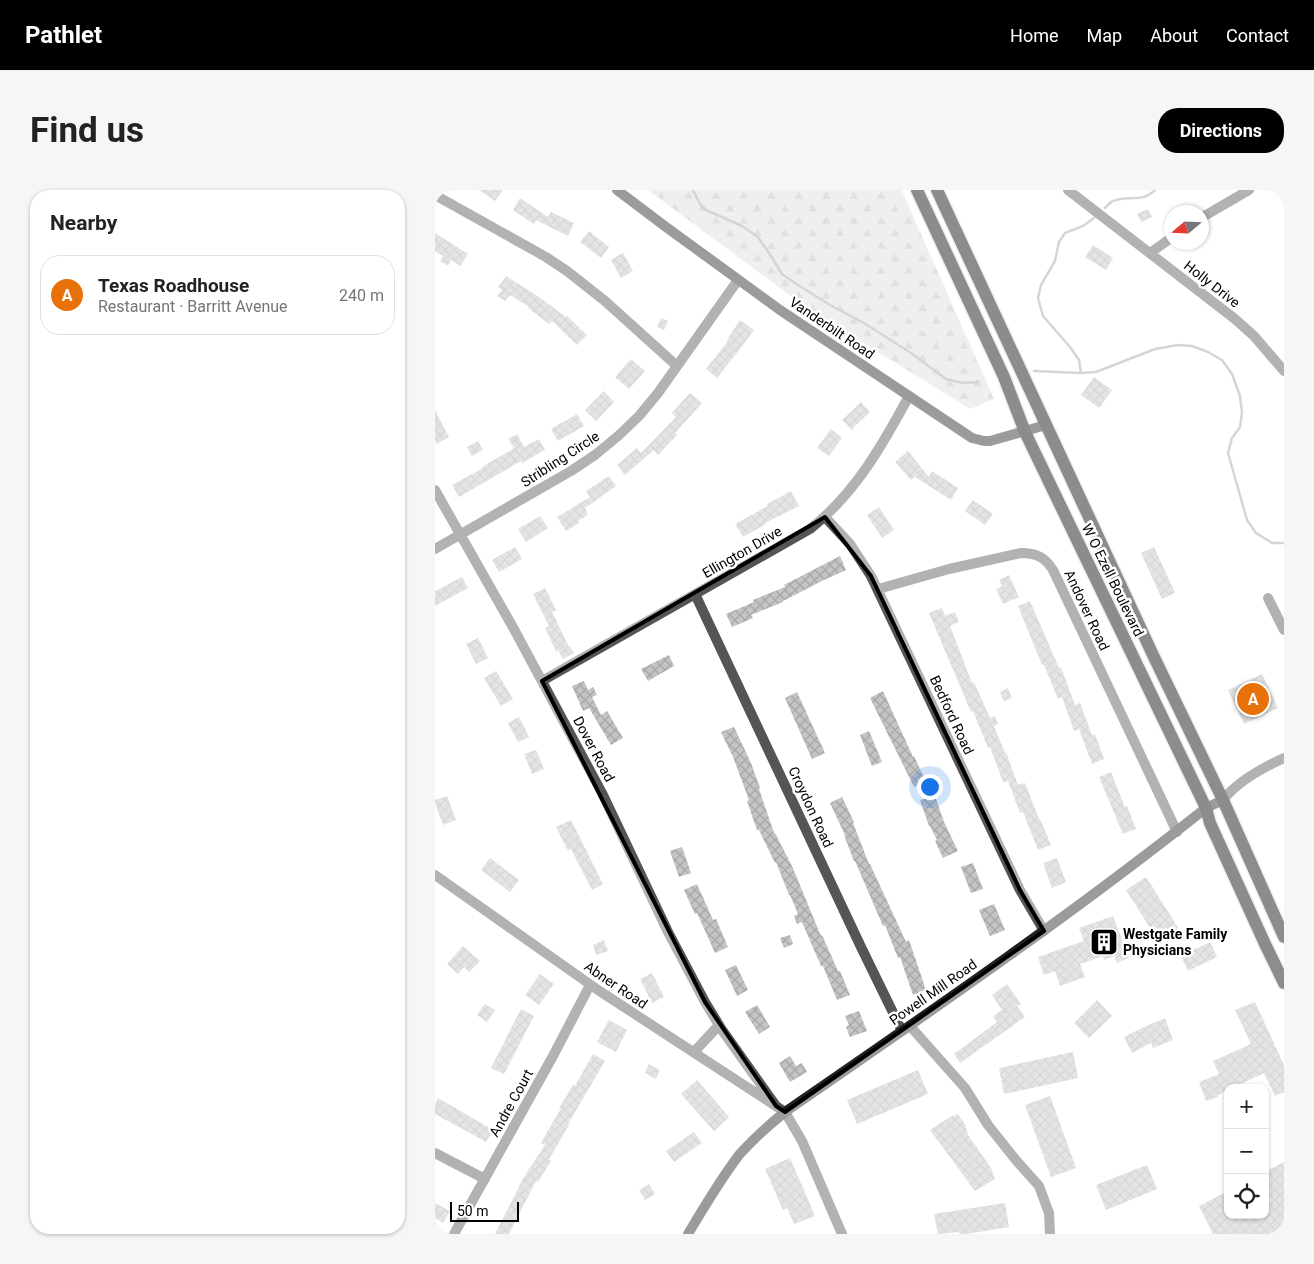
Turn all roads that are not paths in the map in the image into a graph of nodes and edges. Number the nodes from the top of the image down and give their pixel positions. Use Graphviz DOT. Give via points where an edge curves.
graph roads {
  1 [pos="617,190"];
  2 [pos="937,190"];
  3 [pos="1069,190"];
  4 [pos="1249,190"];
  5 [pos="919,194"];
  6 [pos="435,195"];
  7 [pos="1209,213"];
  8 [pos="1164,243"];
  9 [pos="1151,253"];
  10 [pos="738,280"];
  11 [pos="677,366"];
  12 [pos="1284,371"];
  13 [pos="909,396"];
  14 [pos="1046,425"];
  15 [pos="1025,432"];
  16 [pos="435,490"];
  17 [pos="825,517"];
  18 [pos="460,534"];
  19 [pos="435,549"];
  20 [pos="877,589"];
  21 [pos="695,594"];
  22 [pos="1268,598"];
  23 [pos="1284,630"];
  24 [pos="542,681"];
  25 [pos="1284,758"];
  26 [pos="1223,800"];
  27 [pos="1206,808"];
  28 [pos="1177,832"];
  29 [pos="435,875"];
  30 [pos="1044,931"];
  31 [pos="1284,937"];
  32 [pos="1283,978"];
  33 [pos="590,985"];
  34 [pos="719,1025"];
  35 [pos="906,1029"];
  36 [pos="694,1052"];
  37 [pos="776,1106"];
  38 [pos="785,1112"];
  39 [pos="435,1153"];
  40 [pos="485,1179"];
  41 [pos="454,1234"];
  42 [pos="688,1234"];
  43 [pos="842,1234"];
  44 [pos="1050,1234"];
  1 -- 10 [label="street, Vanderbilt Road"];
  2 -- 5 [label="street"];
  2 -- 14 [label="main road, W O Ezell Boulevard"];
  3 -- 9 [label="street, Holly Drive"];
  4 -- 7 [label="street"];
  5 -- 15 [label="main road, W O Ezell Boulevard"];
  6 -- 11 [label="street" via="567,271"];
  8 -- 9 [label="street"];
  9 -- 12 [label="street, Holly Drive" via="1245,327"];
  10 -- 11 [label="street, Stribling Circle"];
  10 -- 13 [label="street, Vanderbilt Road"];
  11 -- 18 [label="street, Stribling Circle" via="639,416 595,455 571,472"];
  13 -- 15 [label="street, Vanderbilt Road" via="978,440 990,441"];
  13 -- 17 [label="street, Ellington Drive" via="866,468"];
  14 -- 15 [label="street, Vanderbilt Road"];
  14 -- 26 [label="main road, W O Ezell Boulevard"];
  15 -- 27 [label="main road, W O Ezell Boulevard"];
  16 -- 18 [label="street, Dover Road"];
  17 -- 20 [label="street, Bedford Road" via="861,560"];
  17 -- 21 [label="street, Ellington Drive" via="805,532"];
  18 -- 19 [label="street, Stribling Circle"];
  18 -- 24 [label="street, Dover Road"];
  20 -- 28 [label="street, Andover Road" via="1021,553 1040,556 1048,562"];
  20 -- 30 [label="street, Bedford Road" via="1020,890"];
  21 -- 24 [label="street, Ellington Drive"];
  21 -- 35 [label="street, Croydon Road" via="861,947"];
  22 -- 23 [label="street"];
  24 -- 34 [label="street, Dover Road" via="602,793 668,932"];
  25 -- 26 [label="street" via="1263,768"];
  26 -- 27 [label="street, Powell Mill Road"];
  26 -- 31 [label="main road, W O Ezell Boulevard"];
  27 -- 28 [label="street, Powell Mill Road"];
  27 -- 32 [label="main road, W O Ezell Boulevard"];
  28 -- 30 [label="street, Powell Mill Road"];
  29 -- 33 [label="street, Abner Road"];
  30 -- 35 [label="street, Powell Mill Road"];
  33 -- 36 [label="street, Abner Road"];
  33 -- 40 [label="street, Andre Court"];
  34 -- 36 [label="street"];
  34 -- 37 [label="street, Dover Road"];
  35 -- 38 [label="street, Powell Mill Road"];
  35 -- 44 [label="street, Croydon Road" via="965,1088 988,1125 1039,1186 1049,1213"];
  36 -- 37 [label="street, Abner Road"];
  37 -- 38 [label="street, Abner Road"];
  38 -- 42 [label="street, Powell Mill Road" via="755,1138 728,1170"];
  38 -- 43 [label="street" via="802,1141"];
  39 -- 40 [label="street"];
  40 -- 41 [label="street, Andre Court"];
}
